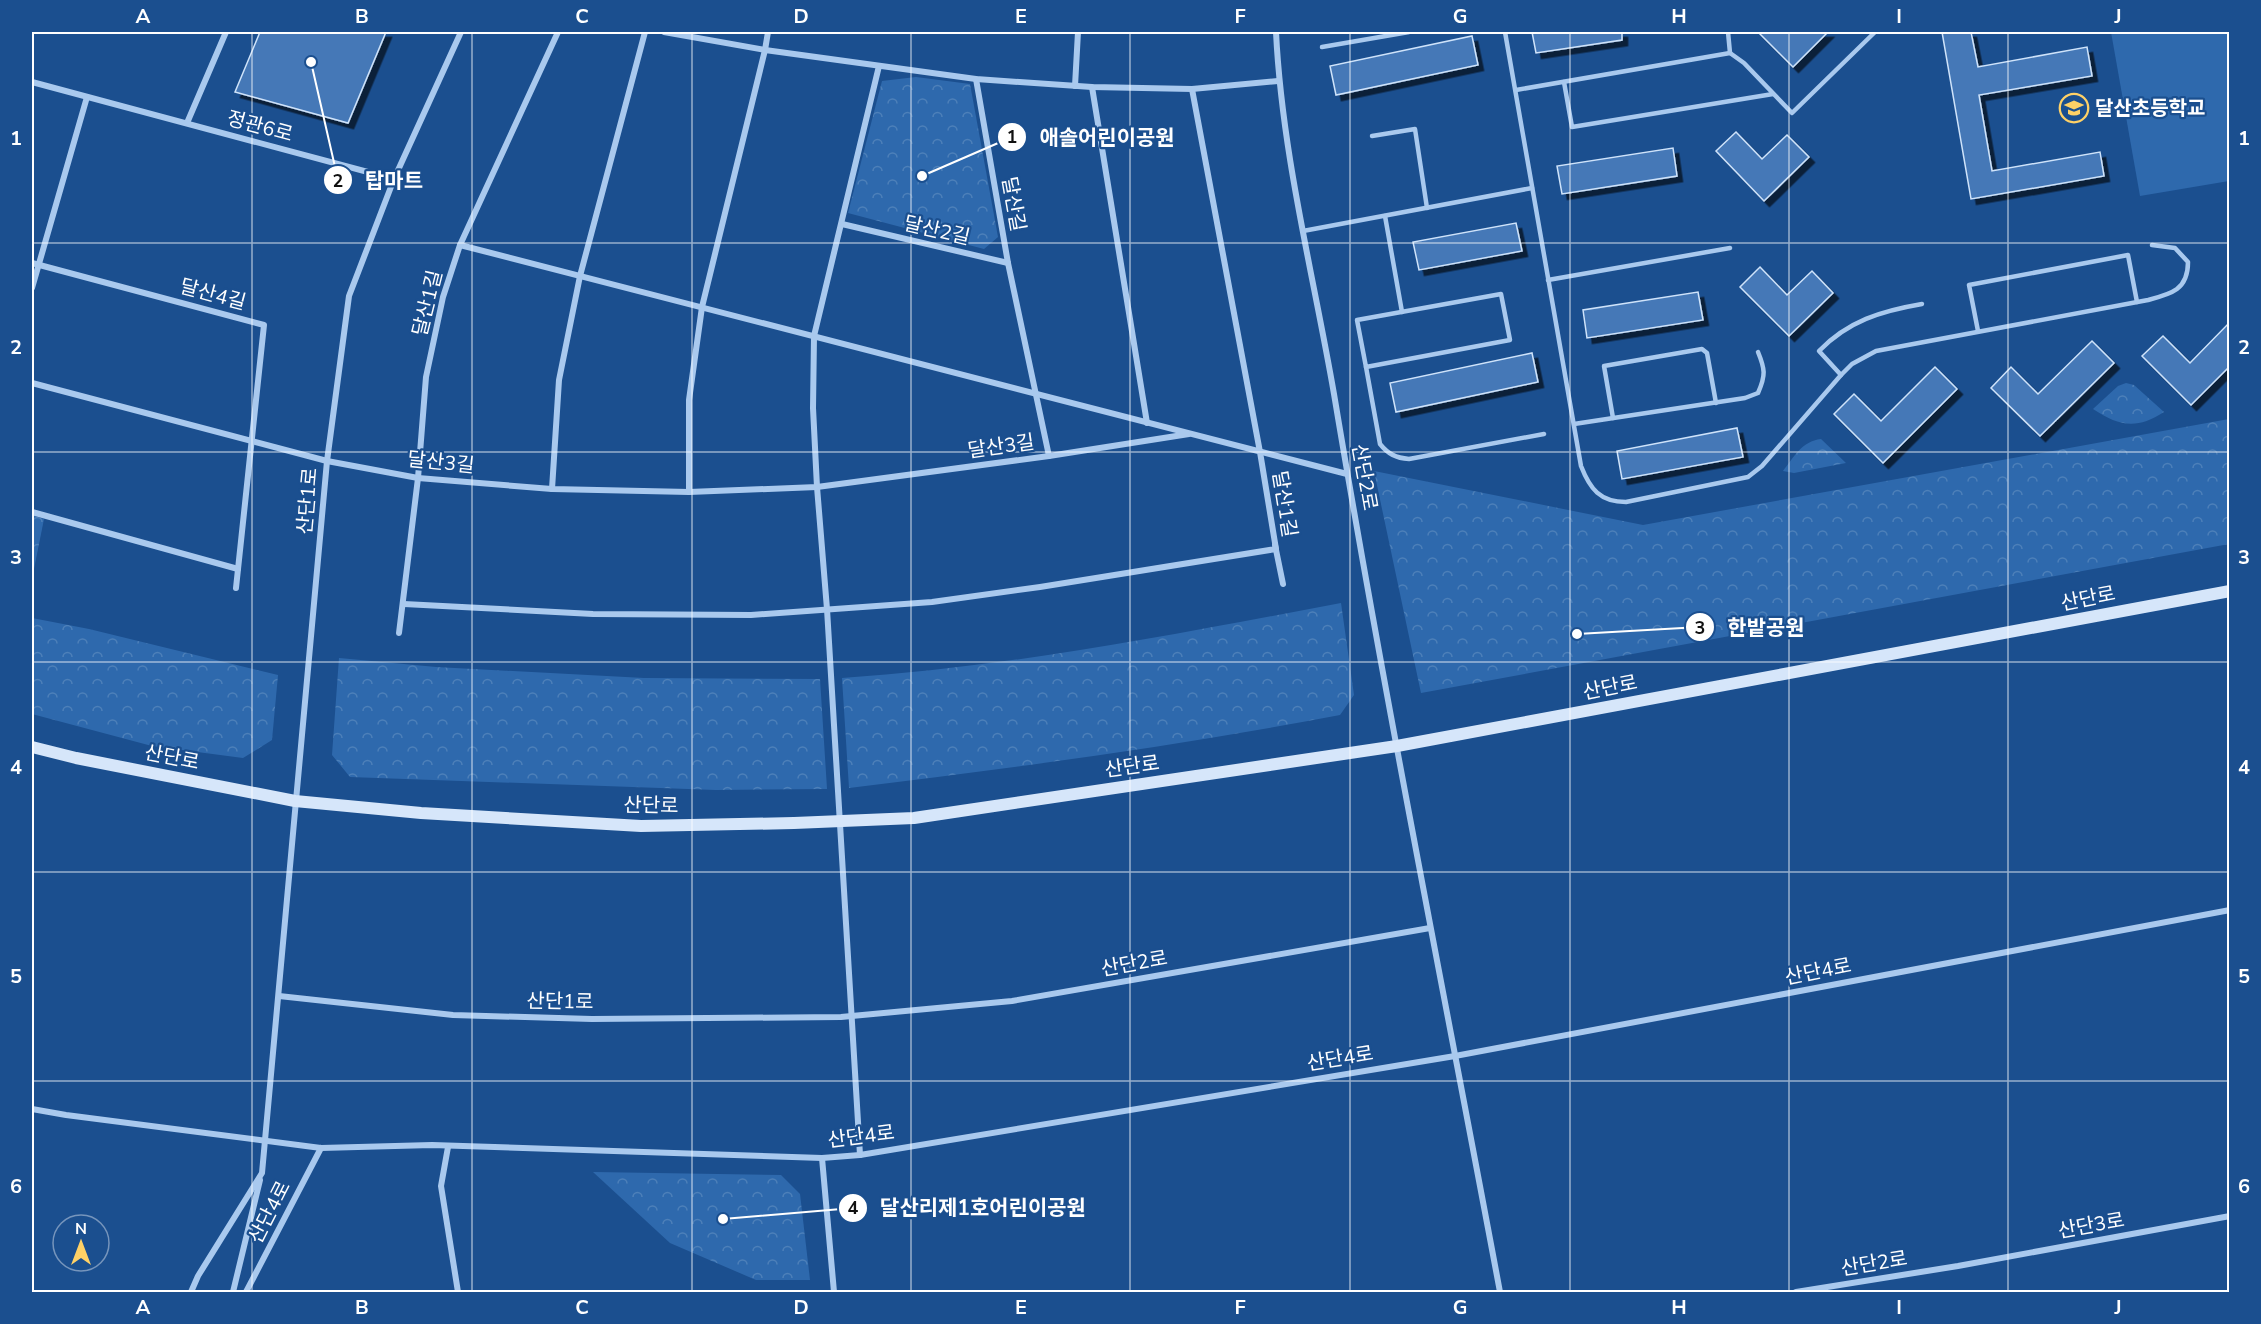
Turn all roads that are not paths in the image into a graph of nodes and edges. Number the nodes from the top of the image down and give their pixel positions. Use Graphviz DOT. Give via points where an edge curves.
graph roads {
  1 [pos="226,32"];
  2 [pos="462,32"];
  3 [pos="558,32"];
  4 [pos="645,32"];
  5 [pos="664,32"];
  6 [pos="768,32"];
  7 [pos="1078,32"];
  8 [pos="1276,32"];
  9 [pos="1409,32"];
  10 [pos="1505,32"];
  11 [pos="1728,32"];
  12 [pos="1875,32"];
  13 [pos="1322,47"];
  14 [pos="765,50"];
  15 [pos="1730,53"];
  16 [pos="879,66"];
  17 [pos="976,79"];
  18 [pos="1278,81"];
  19 [pos="32,82"];
  20 [pos="1564,82"];
  21 [pos="1076,86"];
  22 [pos="1092,87"];
  23 [pos="1192,89"];
  24 [pos="1515,90"];
  25 [pos="1773,94"];
  26 [pos="87,97"];
  27 [pos="188,123"];
  28 [pos="1372,136"];
  29 [pos="394,179"];
  30 [pos="1532,188"];
  31 [pos="1427,208"];
  32 [pos="1385,216"];
  33 [pos="842,224"];
  34 [pos="1303,231"];
  35 [pos="460,245"];
  36 [pos="2152,245"];
  37 [pos="1730,248"];
  38 [pos="32,262"];
  39 [pos="1008,264"];
  40 [pos="39,265"];
  41 [pos="580,276"];
  42 [pos="1548,280"];
  43 [pos="32,288"];
  44 [pos="2137,302"];
  45 [pos="1922,304"];
  46 [pos="702,307"];
  47 [pos="1402,312"];
  48 [pos="1978,331"];
  49 [pos="814,336"];
  50 [pos="1758,352"];
  51 [pos="1366,367"];
  52 [pos="1840,375"];
  53 [pos="32,383"];
  54 [pos="1036,394"];
  55 [pos="1716,403"];
  56 [pos="1613,418"];
  57 [pos="1147,423"];
  58 [pos="1574,424"];
  59 [pos="1189,434"];
  60 [pos="1544,434"];
  61 [pos="252,441"];
  62 [pos="1260,452"];
  63 [pos="1049,456"];
  64 [pos="327,461"];
  65 [pos="1347,474"];
  66 [pos="418,478"];
  67 [pos="817,487"];
  68 [pos="552,489"];
  69 [pos="689,492"];
  70 [pos="32,512"];
  71 [pos="1272,530"];
  72 [pos="238,569"];
  73 [pos="1282,584"];
  74 [pos="236,588"];
  75 [pos="2229,591"];
  76 [pos="404,604"];
  77 [pos="827,609"];
  78 [pos="399,633"];
  79 [pos="1397,746"];
  80 [pos="32,747"];
  81 [pos="295,801"];
  82 [pos="840,821"];
  83 [pos="2229,910"];
  84 [pos="1430,928"];
  85 [pos="279,996"];
  86 [pos="841,1017"];
  87 [pos="1455,1056"];
  88 [pos="32,1108"];
  89 [pos="266,1142"];
  90 [pos="448,1147"];
  91 [pos="321,1148"];
  92 [pos="860,1155"];
  93 [pos="822,1158"];
  94 [pos="262,1173"];
  95 [pos="2229,1216"];
  96 [pos="1958,1266"];
  97 [pos="190,1293"];
  98 [pos="233,1293"];
  99 [pos="246,1293"];
  100 [pos="458,1293"];
  101 [pos="834,1293"];
  102 [pos="1500,1293"];
  103 [pos="1796,1293"];
  1 -- 27 [label="street"];
  2 -- 29 [label="street, 산단1로"];
  3 -- 35 [label="street, 달산1길"];
  4 -- 41 [label="street"];
  5 -- 14 [label="street"];
  6 -- 14 [label="street"];
  7 -- 21 [label="street"];
  8 -- 18 [label="street, 산단2로"];
  9 -- 13 [label="lane"];
  10 -- 24 [label="lane"];
  11 -- 15 [label="lane"];
  12 -- 25 [label="lane" via="1792,113"];
  14 -- 16 [label="street"];
  14 -- 46 [label="street"];
  15 -- 20 [label="lane"];
  15 -- 25 [label="lane"];
  16 -- 17 [label="street"];
  16 -- 33 [label="street"];
  17 -- 21 [label="street"];
  17 -- 39 [label="street, 달산길"];
  18 -- 23 [label="street"];
  18 -- 34 [label="street, 산단2로"];
  19 -- 26 [label="street, 정관6로"];
  20 -- 24 [label="lane"];
  20 -- 25 [label="lane" via="1572,127"];
  21 -- 22 [label="street"];
  22 -- 23 [label="street"];
  22 -- 57 [label="street"];
  23 -- 62 [label="street, 달산1길"];
  24 -- 30 [label="lane"];
  26 -- 27 [label="street, 정관6로"];
  26 -- 40 [label="street"];
  27 -- 29 [label="street, 정관6로"];
  28 -- 31 [label="lane" via="1415,129"];
  29 -- 64 [label="street, 산단1로" via="349,296"];
  30 -- 31 [label="lane"];
  30 -- 42 [label="lane"];
  31 -- 32 [label="lane"];
  32 -- 34 [label="lane"];
  32 -- 47 [label="lane"];
  33 -- 39 [label="street, 달산2길"];
  33 -- 49 [label="street"];
  34 -- 65 [label="street, 산단2로"];
  35 -- 41 [label="street"];
  35 -- 66 [label="street, 달산1길" via="443,297 426,377"];
  36 -- 44 [label="lane" via="2175,248 2188,262 2188,273 2182,285 2169,294"];
  37 -- 42 [label="lane"];
  38 -- 40 [label="street, 달산4길"];
  39 -- 54 [label="street"];
  40 -- 43 [label="street"];
  40 -- 61 [label="street, 달산4길" via="264,326"];
  41 -- 46 [label="street"];
  41 -- 68 [label="street" via="559,380"];
  42 -- 58 [label="lane"];
  44 -- 48 [label="lane"];
  44 -- 48 [label="lane" via="2128,255 1969,285"];
  45 -- 52 [label="lane" via="1858,321 1830,339 1819,351"];
  46 -- 49 [label="street"];
  46 -- 69 [label="street" via="689,400"];
  47 -- 51 [label="lane" via="1357,320"];
  47 -- 51 [label="lane" via="1501,294 1510,340"];
  48 -- 52 [label="lane" via="1883,349"];
  49 -- 54 [label="street"];
  49 -- 67 [label="street"];
  50 -- 55 [label="lane" via="1764,367 1758,393"];
  51 -- 60 [label="lane" via="1380,444 1399,458"];
  52 -- 58 [label="lane" via="1749,477 1626,502 1612,502 1592,488 1581,466"];
  53 -- 61 [label="street"];
  54 -- 57 [label="street"];
  54 -- 63 [label="street"];
  55 -- 56 [label="lane"];
  55 -- 56 [label="lane" via="1707,353 1702,349 1604,366"];
  56 -- 58 [label="lane"];
  57 -- 59 [label="street"];
  59 -- 62 [label="street"];
  59 -- 63 [label="street, 달산3길"];
  61 -- 64 [label="street, 달산3길"];
  61 -- 72 [label="street, 달산4길"];
  62 -- 65 [label="street"];
  62 -- 71 [label="street, 달산1길"];
  63 -- 67 [label="street, 달산3길"];
  64 -- 66 [label="street, 달산3길"];
  64 -- 81 [label="street, 산단1로"];
  65 -- 79 [label="street, 산단2로"];
  66 -- 68 [label="street, 달산3길"];
  66 -- 76 [label="street, 달산1길"];
  67 -- 69 [label="street, 달산3길"];
  67 -- 77 [label="street"];
  68 -- 69 [label="street, 달산3길"];
  70 -- 72 [label="street"];
  71 -- 73 [label="street"];
  71 -- 77 [label="street, 달산1길" via="1276,549 932,602"];
  72 -- 74 [label="street, 달산4길"];
  75 -- 79 [label="street, 산단로"];
  76 -- 77 [label="street, 달산1길" via="593,615 751,615"];
  76 -- 78 [label="street, 달산1길"];
  77 -- 82 [label="street"];
  79 -- 82 [label="street, 산단로" via="914,818"];
  79 -- 84 [label="street, 산단2로"];
  80 -- 81 [label="street, 산단로"];
  81 -- 82 [label="street, 산단로" via="641,826"];
  81 -- 85 [label="street, 산단1로"];
  82 -- 92 [label="street"];
  83 -- 87 [label="street, 산단4로"];
  84 -- 86 [label="street, 산단2로" via="1012,1001"];
  84 -- 87 [label="street, 산단2로"];
  85 -- 86 [label="street, 산단1로" via="453,1015 592,1019"];
  85 -- 89 [label="street, 산단1로"];
  87 -- 92 [label="street, 산단4로"];
  87 -- 102 [label="street, 산단2로"];
  88 -- 89 [label="street"];
  89 -- 91 [label="street, 산단4로"];
  89 -- 94 [label="street, 산단1로"];
  90 -- 91 [label="street, 산단4로"];
  90 -- 93 [label="street, 산단4로"];
  90 -- 100 [label="street" via="441,1186"];
  91 -- 99 [label="street, 산단4로"];
  92 -- 93 [label="street, 산단4로"];
  93 -- 101 [label="street"];
  94 -- 97 [label="street, 산단1로"];
  94 -- 98 [label="street"];
  95 -- 96 [label="street, 산단3로"];
  96 -- 103 [label="street, 산단2로"];
}
